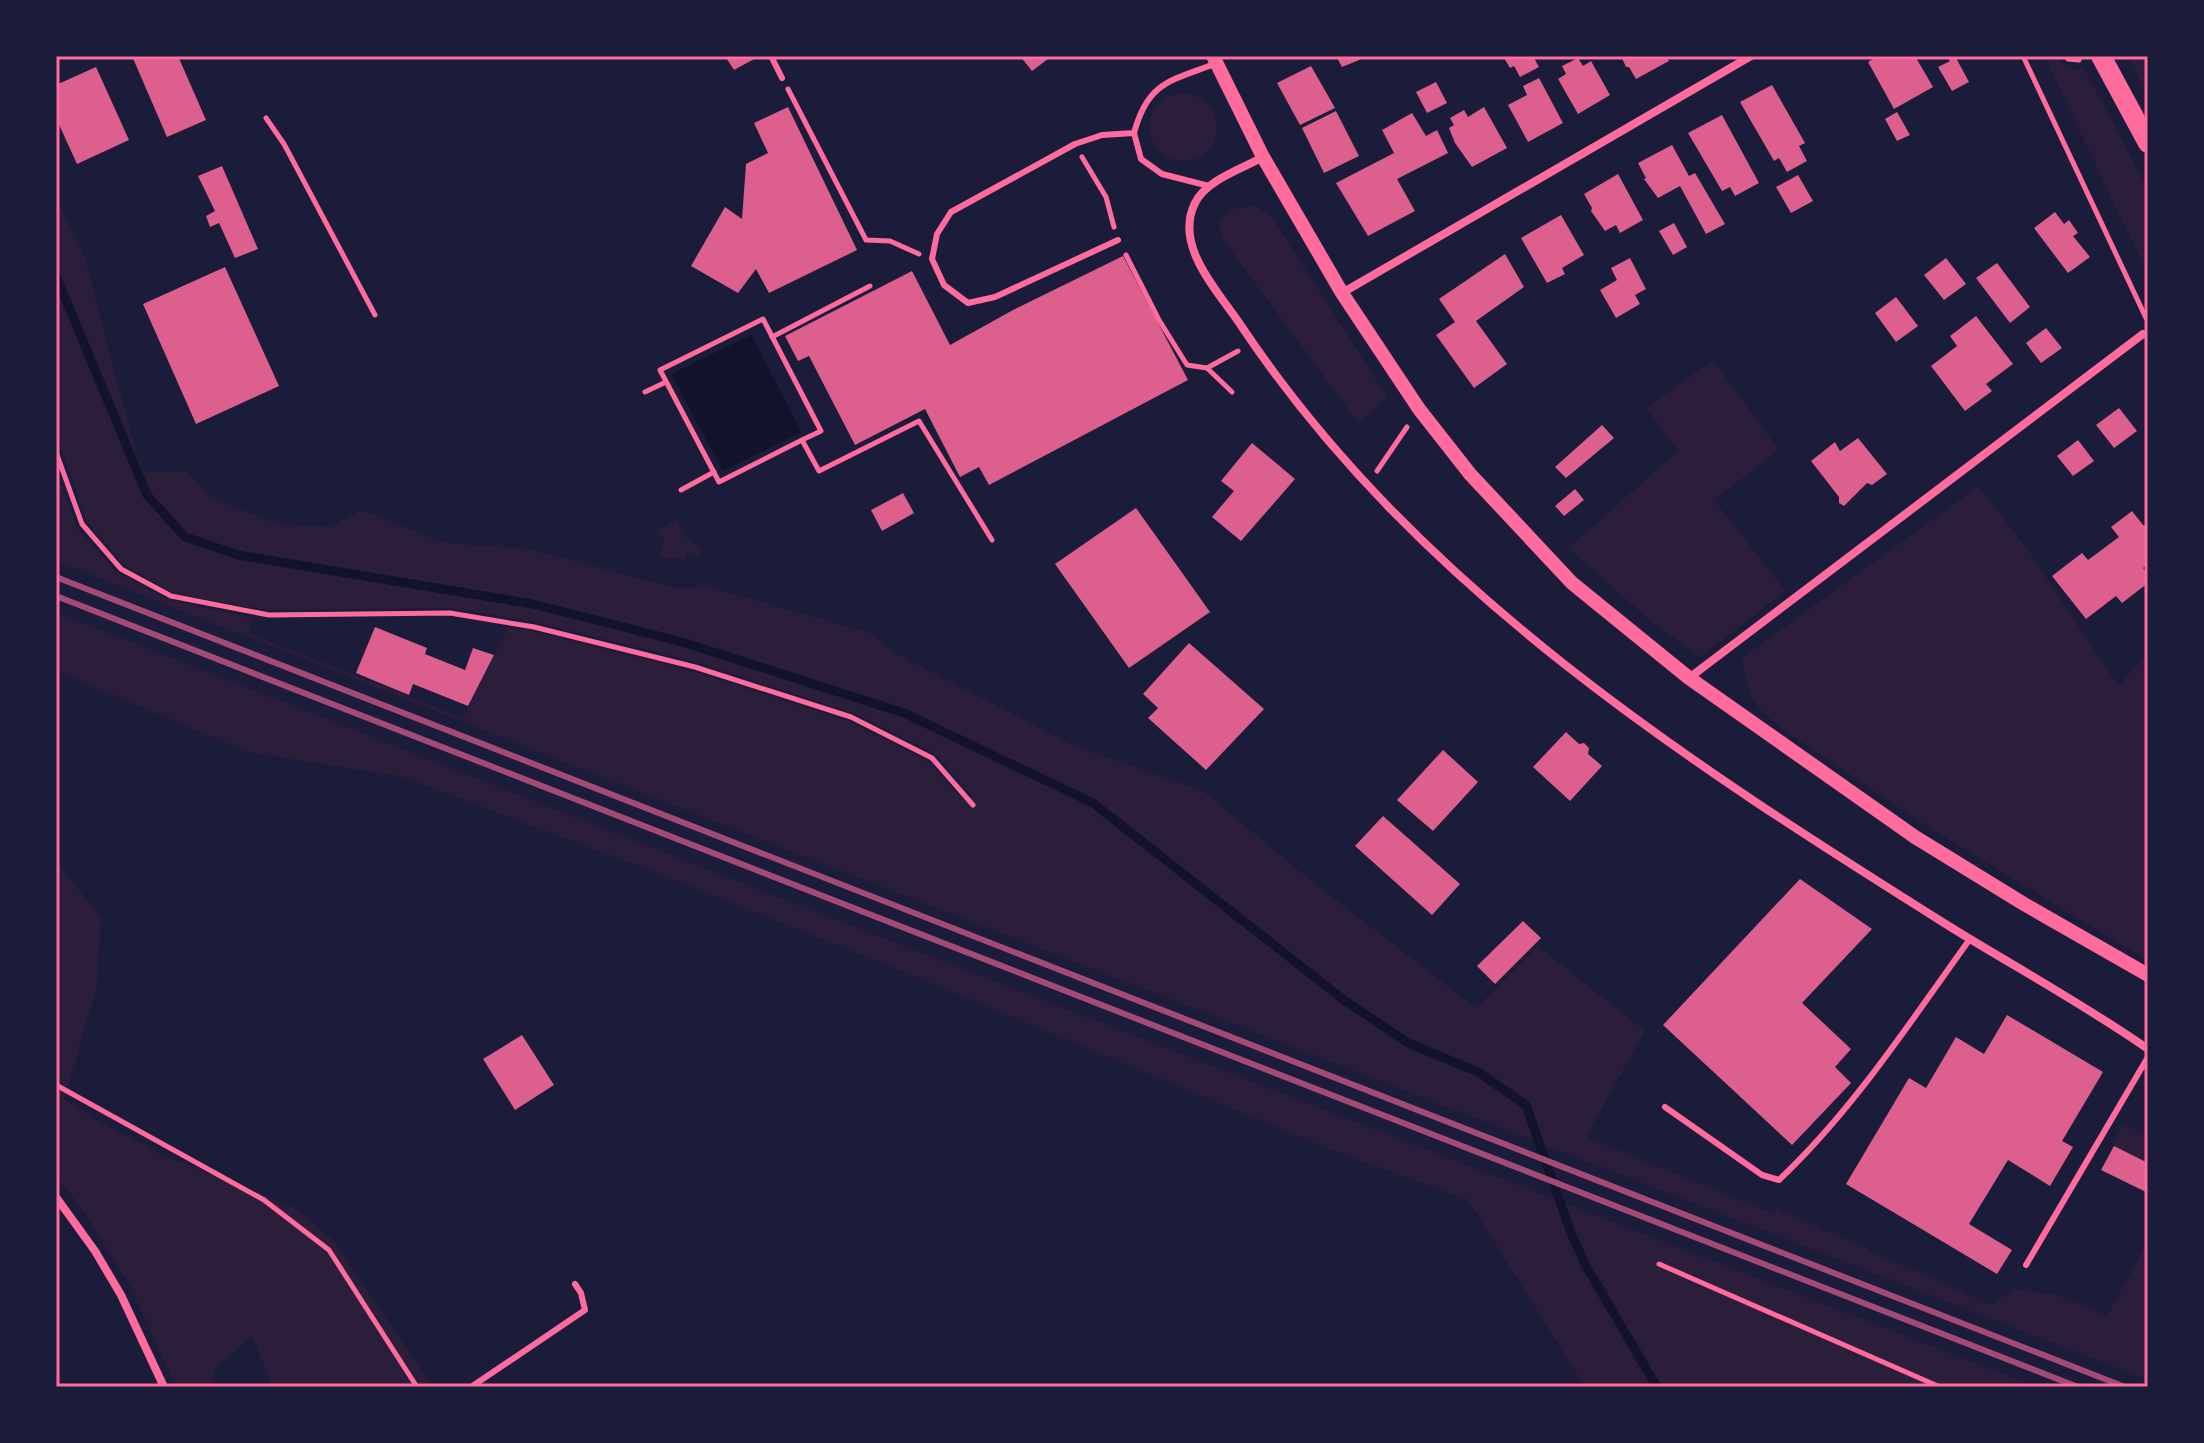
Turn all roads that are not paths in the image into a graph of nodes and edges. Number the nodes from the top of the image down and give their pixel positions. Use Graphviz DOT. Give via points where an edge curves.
graph roads {
  1 [pos="771,56"];
  2 [pos="1751,56"];
  3 [pos="2101,56"];
  4 [pos="1215,60"];
  5 [pos="782,78"];
  6 [pos="1134,133"];
  7 [pos="2148,143"];
  8 [pos="1263,157"];
  9 [pos="1209,186"];
  10 [pos="1118,240"];
  11 [pos="1342,293"];
  12 [pos="2143,334"];
  13 [pos="1689,678"];
  14 [pos="1970,939"];
  15 [pos="2148,975"];
  16 [pos="2148,1049"];
  17 [pos="2148,1057"];
  18 [pos="1665,1107"];
  19 [pos="56,1197"];
  20 [pos="2026,1265"];
  21 [pos="575,1284"];
  22 [pos="164,1387"];
  23 [pos="471,1387"];
  1 -- 5 [label="lane"];
  2 -- 11 [label="street"];
  3 -- 7 [label="main road"];
  4 -- 6 [label="lane" via="1159,86 1141,110"];
  4 -- 8 [label="street"];
  6 -- 9 [label="lane" via="1141,159 1162,174"];
  6 -- 10 [label="lane" via="1075,144 951,212 937,234 932,259 944,285 968,303 995,297"];
  8 -- 9 [label="street"];
  8 -- 11 [label="street"];
  9 -- 14 [label="street" via="1190,216 1189,239 1197,259 1252,342 1368,486 1523,633 1590,684 1779,818"];
  11 -- 13 [label="street" via="1419,409 1470,474 1572,583"];
  12 -- 13 [label="street"];
  13 -- 15 [label="street" via="1915,837"];
  14 -- 16 [label="street"];
  14 -- 18 [label="lane" via="1861,1089 1779,1180 1762,1175"];
  17 -- 20 [label="lane"];
  19 -- 22 [label="street" via="121,1295"];
  21 -- 23 [label="lane" via="585,1310"];
}
